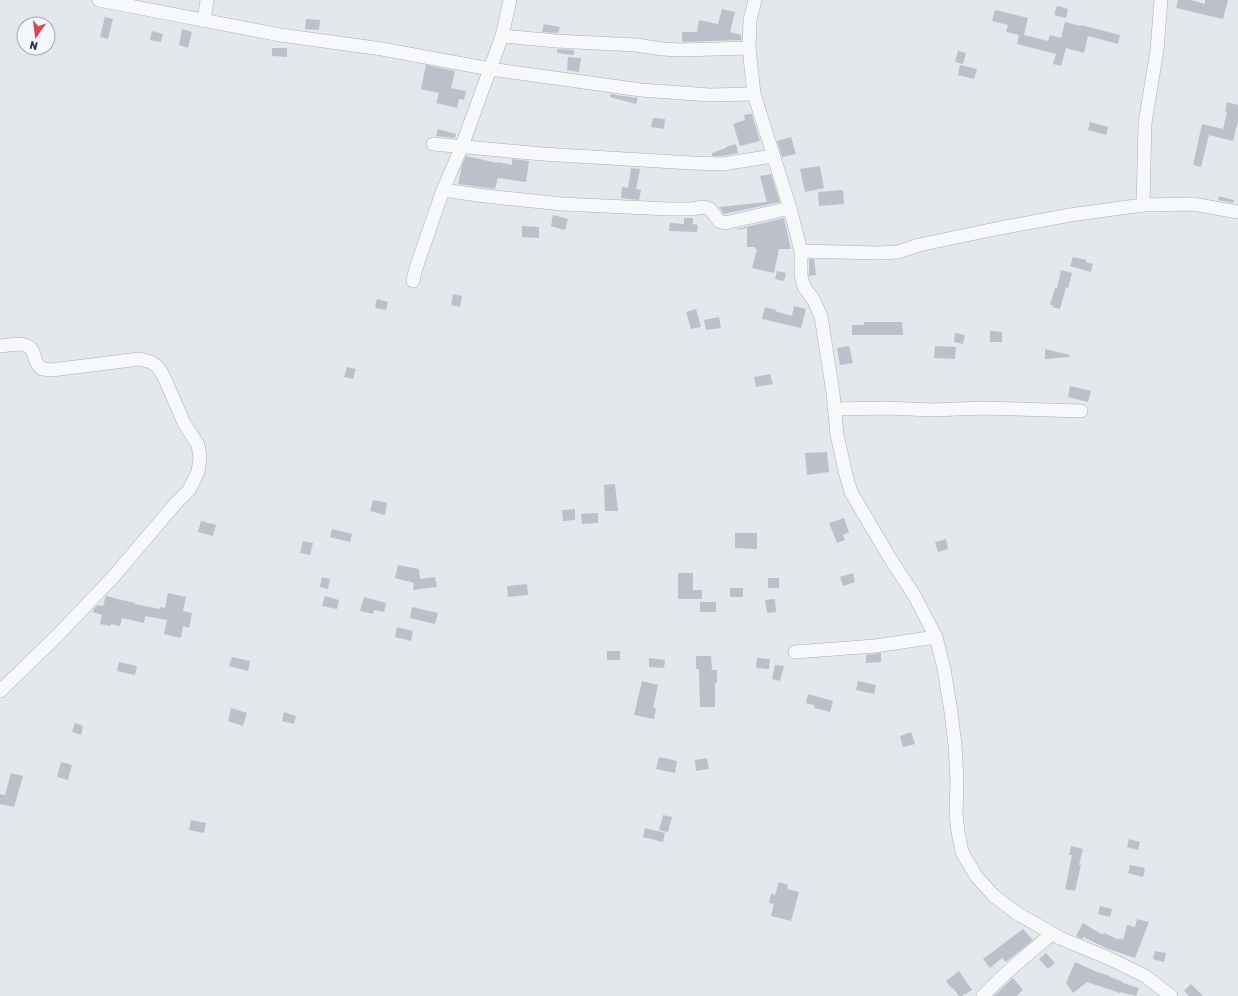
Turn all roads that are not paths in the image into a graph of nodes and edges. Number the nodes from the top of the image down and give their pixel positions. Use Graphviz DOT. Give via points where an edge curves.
graph roads {
  1 [pos="100,0"];
  2 [pos="207,0"];
  3 [pos="510,0"];
  4 [pos="755,0"];
  5 [pos="1161,0"];
  6 [pos="204,21"];
  7 [pos="502,36"];
  8 [pos="749,48"];
  9 [pos="490,69"];
  10 [pos="754,94"];
  11 [pos="433,144"];
  12 [pos="462,146"];
  13 [pos="773,156"];
  14 [pos="443,190"];
  15 [pos="1143,205"];
  16 [pos="790,208"];
  17 [pos="1238,212"];
  18 [pos="801,252"];
  19 [pos="413,281"];
  20 [pos="0,346"];
  21 [pos="834,409"];
  22 [pos="1081,411"];
  23 [pos="936,637"];
  24 [pos="795,652"];
  25 [pos="0,691"];
  26 [pos="1052,934"];
  27 [pos="983,996"];
  28 [pos="1171,996"];
  1 -- 6 [label="street"];
  2 -- 6 [label="street"];
  3 -- 7 [label="street"];
  4 -- 8 [label="street" via="750,20"];
  5 -- 15 [label="street" via="1157,50 1145,123"];
  6 -- 9 [label="street"];
  7 -- 8 [label="street" via="636,44 682,50"];
  7 -- 9 [label="street"];
  8 -- 10 [label="street"];
  9 -- 10 [label="street" via="641,90 710,95"];
  9 -- 12 [label="street"];
  10 -- 13 [label="street"];
  11 -- 12 [label="street"];
  12 -- 13 [label="street" via="542,154 723,164"];
  12 -- 14 [label="street"];
  13 -- 16 [label="street"];
  14 -- 16 [label="street" via="562,204 669,209 703,207 710,209 719,221 725,223"];
  14 -- 19 [label="street"];
  15 -- 17 [label="street" via="1193,204"];
  15 -- 18 [label="street" via="1000,228 919,245 898,252"];
  16 -- 18 [label="street"];
  18 -- 21 [label="street" via="804,287 821,316"];
  20 -- 25 [label="street" via="26,345 31,348 36,363 42,369 52,370 138,359 151,362 158,367 164,377 184,423 198,445 200,457 198,472 189,490 84,608"];
  21 -- 22 [label="street" via="983,408"];
  21 -- 23 [label="street" via="837,435 851,492 914,594"];
  23 -- 24 [label="street" via="876,646"];
  23 -- 26 [label="street" via="944,669 955,745 956,814 962,852 976,876 994,896"];
  26 -- 27 [label="street" via="1010,969"];
  26 -- 28 [label="street" via="1145,976"];
}
